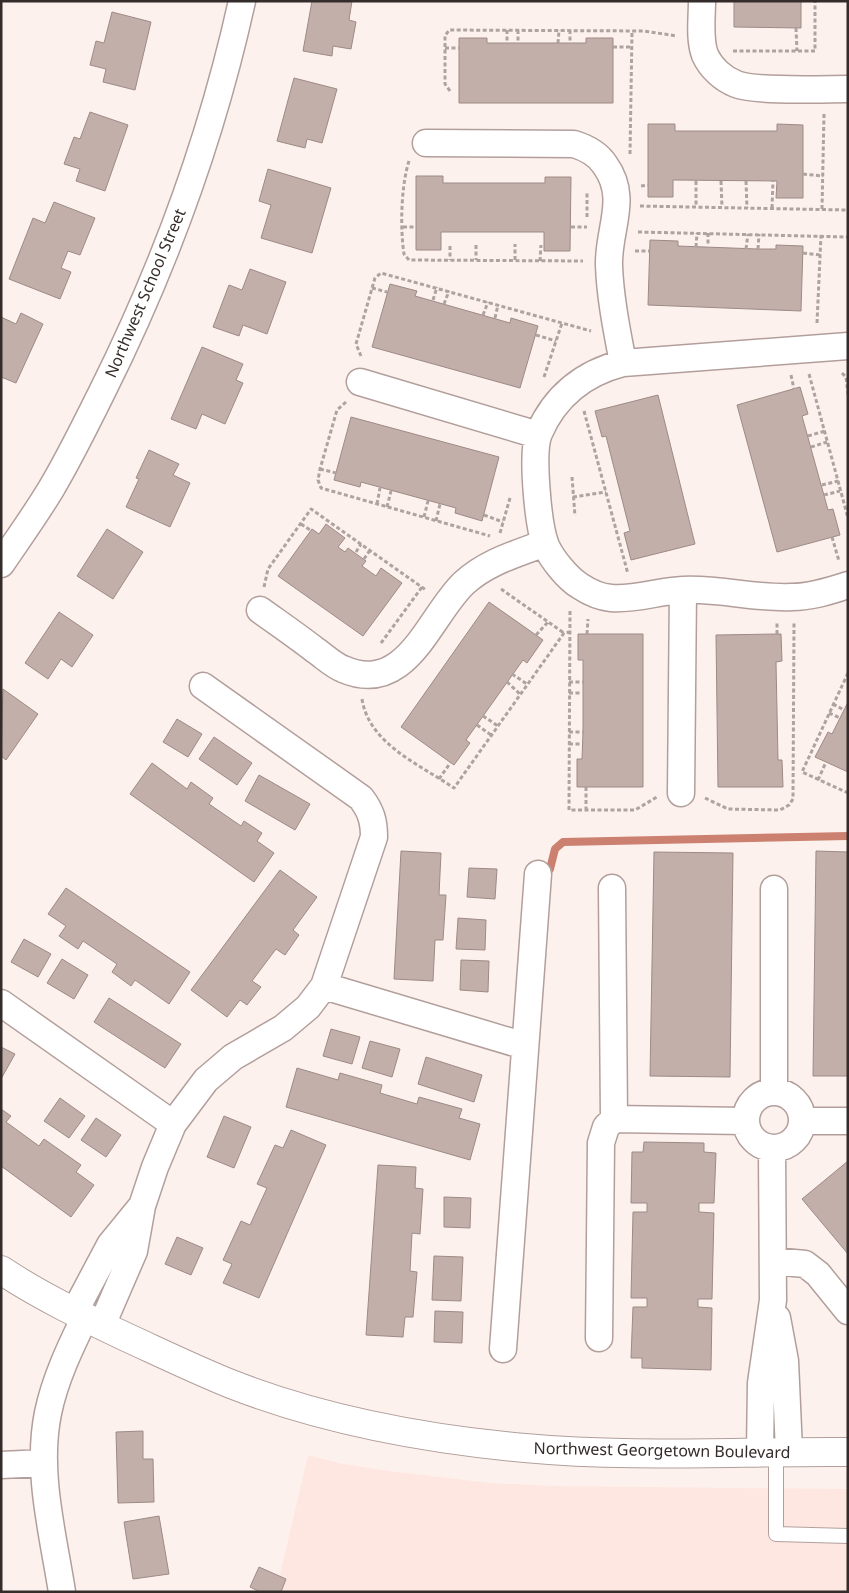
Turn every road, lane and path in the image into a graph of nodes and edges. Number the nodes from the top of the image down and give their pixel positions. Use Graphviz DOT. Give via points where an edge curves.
graph roads {
  1 [pos="242,1"];
  2 [pos="702,1"];
  3 [pos="815,1"];
  4 [pos="796,28"];
  5 [pos="506,30"];
  6 [pos="518,30"];
  7 [pos="559,30"];
  8 [pos="570,30"];
  9 [pos="632,31"];
  10 [pos="507,43"];
  11 [pos="518,43"];
  12 [pos="558,43"];
  13 [pos="570,43"];
  14 [pos="703,43"];
  15 [pos="613,47"];
  16 [pos="632,47"];
  17 [pos="445,48"];
  18 [pos="460,48"];
  19 [pos="796,51"];
  20 [pos="836,89"];
  21 [pos="450,91"];
  22 [pos="426,143"];
  23 [pos="630,156"];
  24 [pos="803,174"];
  25 [pos="822,176"];
  26 [pos="696,181"];
  27 [pos="721,181"];
  28 [pos="746,181"];
  29 [pos="773,181"];
  30 [pos="637,182"];
  31 [pos="634,200"];
  32 [pos="696,207"];
  33 [pos="722,207"];
  34 [pos="747,208"];
  35 [pos="772,208"];
  36 [pos="822,209"];
  37 [pos="847,210"];
  38 [pos="403,227"];
  39 [pos="416,227"];
  40 [pos="571,227"];
  41 [pos="587,227"];
  42 [pos="698,233"];
  43 [pos="708,234"];
  44 [pos="748,234"];
  45 [pos="759,234"];
  46 [pos="821,235"];
  47 [pos="847,237"];
  48 [pos="621,242"];
  49 [pos="515,244"];
  50 [pos="476,245"];
  51 [pos="541,245"];
  52 [pos="450,246"];
  53 [pos="708,246"];
  54 [pos="696,247"];
  55 [pos="746,248"];
  56 [pos="758,249"];
  57 [pos="650,251"];
  58 [pos="803,253"];
  59 [pos="821,255"];
  60 [pos="450,260"];
  61 [pos="476,260"];
  62 [pos="515,260"];
  63 [pos="540,261"];
  64 [pos="609,270"];
  65 [pos="372,288"];
  66 [pos="437,288"];
  67 [pos="448,291"];
  68 [pos="387,292"];
  69 [pos="434,300"];
  70 [pos="488,302"];
  71 [pos="444,304"];
  72 [pos="498,305"];
  73 [pos="483,315"];
  74 [pos="495,318"];
  75 [pos="562,324"];
  76 [pos="536,335"];
  77 [pos="556,342"];
  78 [pos="848,346"];
  79 [pos="811,361"];
  80 [pos="622,363"];
  81 [pos="836,372"];
  82 [pos="791,374"];
  83 [pos="783,375"];
  84 [pos="360,382"];
  85 [pos="539,382"];
  86 [pos="794,389"];
  87 [pos="848,394"];
  88 [pos="583,407"];
  89 [pos="825,432"];
  90 [pos="538,435"];
  91 [pos="808,436"];
  92 [pos="827,442"];
  93 [pos="811,447"];
  94 [pos="320,469"];
  95 [pos="336,472"];
  96 [pos="572,477"];
  97 [pos="838,481"];
  98 [pos="822,485"];
  99 [pos="380,488"];
  100 [pos="391,490"];
  101 [pos="840,490"];
  102 [pos="511,491"];
  103 [pos="606,492"];
  104 [pos="824,495"];
  105 [pos="573,497"];
  106 [pos="428,501"];
  107 [pos="377,504"];
  108 [pos="440,504"];
  109 [pos="387,507"];
  110 [pos="484,515"];
  111 [pos="574,516"];
  112 [pos="424,517"];
  113 [pos="848,518"];
  114 [pos="436,521"];
  115 [pos="503,522"];
  116 [pos="300,524"];
  117 [pos="310,530"];
  118 [pos="832,537"];
  119 [pos="498,539"];
  120 [pos="545,543"];
  121 [pos="361,544"];
  122 [pos="370,550"];
  123 [pos="356,552"];
  124 [pos="848,557"];
  125 [pos="364,559"];
  126 [pos="1,564"];
  127 [pos="478,573"];
  128 [pos="630,583"];
  129 [pos="848,585"];
  130 [pos="422,587"];
  131 [pos="683,590"];
  132 [pos="428,591"];
  133 [pos="260,610"];
  134 [pos="588,616"];
  135 [pos="777,619"];
  136 [pos="548,622"];
  137 [pos="570,632"];
  138 [pos="564,633"];
  139 [pos="587,634"];
  140 [pos="777,634"];
  141 [pos="536,635"];
  142 [pos="361,673"];
  143 [pos="848,673"];
  144 [pos="512,674"];
  145 [pos="507,682"];
  146 [pos="569,682"];
  147 [pos="583,682"];
  148 [pos="527,684"];
  149 [pos="203,686"];
  150 [pos="569,693"];
  151 [pos="582,693"];
  152 [pos="520,694"];
  153 [pos="833,704"];
  154 [pos="844,710"];
  155 [pos="829,713"];
  156 [pos="483,716"];
  157 [pos="840,718"];
  158 [pos="477,724"];
  159 [pos="498,726"];
  160 [pos="569,732"];
  161 [pos="583,732"];
  162 [pos="491,735"];
  163 [pos="569,744"];
  164 [pos="582,744"];
  165 [pos="451,762"];
  166 [pos="826,762"];
  167 [pos="439,778"];
  168 [pos="818,780"];
  169 [pos="586,787"];
  170 [pos="681,793"];
  171 [pos="848,793"];
  172 [pos="586,810"];
  173 [pos="538,874"];
  174 [pos="612,888"];
  175 [pos="774,890"];
  176 [pos="324,986"];
  177 [pos="1,1003"];
  178 [pos="525,1046"];
  179 [pos="774,1091"];
  180 [pos="614,1119"];
  181 [pos="745,1121"];
  182 [pos="803,1121"];
  183 [pos="848,1121"];
  184 [pos="173,1124"];
  185 [pos="772,1149"];
  186 [pos="773,1261"];
  187 [pos="1,1270"];
  188 [pos="848,1311"];
  189 [pos="87,1318"];
  190 [pos="599,1338"];
  191 [pos="503,1349"];
  192 [pos="775,1451"];
  193 [pos="848,1452"];
  194 [pos="44,1463"];
  195 [pos="1,1465"];
  196 [pos="848,1536"];
  197 [pos="62,1592"];
  1 -- 126 [label="street, Northwest School Street" via="187,195 132,332 51,489"];
  2 -- 14 [label="street"];
  3 -- 19 [label="path" via="815,51"];
  4 -- 19 [label="path"];
  5 -- 6 [label="path"];
  5 -- 10 [label="path"];
  5 -- 17 [label="path" via="449,30 445,36"];
  6 -- 7 [label="path"];
  6 -- 11 [label="path"];
  7 -- 8 [label="path"];
  7 -- 12 [label="path"];
  8 -- 9 [label="path"];
  8 -- 13 [label="path"];
  9 -- 14 [label="path"];
  9 -- 16 [label="path"];
  14 -- 19 [label="path"];
  14 -- 20 [label="street" via="713,68 736,84"];
  15 -- 16 [label="path"];
  16 -- 23 [label="path"];
  17 -- 18 [label="path"];
  17 -- 21 [label="path" via="445,84"];
  20 -- 25 [label="path"];
  22 -- 31 [label="street" via="584,147 597,156 616,184"];
  22 -- 38 [label="path" via="422,151 411,155 406,170"];
  24 -- 25 [label="path"];
  25 -- 36 [label="path"];
  26 -- 32 [label="path"];
  27 -- 33 [label="path"];
  28 -- 34 [label="path"];
  29 -- 35 [label="path"];
  30 -- 31 [label="path"];
  31 -- 32 [label="path"];
  31 -- 48 [label="street"];
  32 -- 33 [label="path"];
  33 -- 34 [label="path"];
  34 -- 35 [label="path"];
  35 -- 36 [label="path"];
  36 -- 37 [label="path"];
  38 -- 39 [label="path"];
  38 -- 60 [label="path" via="406,258 414,261"];
  40 -- 41 [label="path"];
  42 -- 43 [label="path"];
  42 -- 48 [label="path"];
  42 -- 54 [label="path"];
  43 -- 44 [label="path"];
  43 -- 53 [label="path"];
  44 -- 45 [label="path"];
  44 -- 55 [label="path"];
  45 -- 46 [label="path"];
  45 -- 56 [label="path"];
  46 -- 47 [label="path"];
  46 -- 59 [label="path"];
  48 -- 57 [label="path"];
  48 -- 64 [label="street" via="609,252"];
  49 -- 62 [label="path"];
  50 -- 61 [label="path"];
  51 -- 63 [label="path"];
  52 -- 60 [label="path"];
  58 -- 59 [label="path"];
  59 -- 79 [label="path"];
  60 -- 61 [label="path"];
  61 -- 62 [label="path"];
  62 -- 63 [label="path"];
  63 -- 64 [label="path" via="587,261"];
  64 -- 80 [label="street"];
  65 -- 68 [label="path"];
  66 -- 69 [label="path"];
  67 -- 71 [label="path"];
  70 -- 73 [label="path"];
  72 -- 74 [label="path"];
  75 -- 77 [label="path"];
  76 -- 77 [label="path"];
  77 -- 85 [label="path" via="545,375"];
  78 -- 79 [label="street"];
  79 -- 80 [label="street"];
  79 -- 82 [label="path"];
  79 -- 89 [label="path"];
  80 -- 90 [label="street" via="594,372 573,386 561,397"];
  81 -- 87 [label="path" via="846,377"];
  82 -- 83 [label="path"];
  82 -- 86 [label="path"];
  84 -- 90 [label="street"];
  88 -- 103 [label="path"];
  89 -- 91 [label="path"];
  89 -- 92 [label="path"];
  90 -- 120 [label="street" via="536,478"];
  92 -- 93 [label="path"];
  92 -- 97 [label="path"];
  94 -- 95 [label="path"];
  96 -- 105 [label="path"];
  97 -- 98 [label="path"];
  97 -- 101 [label="path"];
  99 -- 107 [label="path"];
  100 -- 109 [label="path"];
  101 -- 104 [label="path"];
  101 -- 113 [label="path"];
  102 -- 115 [label="path"];
  103 -- 105 [label="path"];
  103 -- 128 [label="path"];
  105 -- 111 [label="path"];
  106 -- 112 [label="path"];
  108 -- 114 [label="path"];
  110 -- 115 [label="path"];
  115 -- 119 [label="path"];
  116 -- 117 [label="path"];
  116 -- 121 [label="path" via="311,508"];
  116 -- 133 [label="path" via="268,569"];
  118 -- 124 [label="path" via="837,562"];
  120 -- 127 [label="street" via="500,560"];
  120 -- 131 [label="street" via="550,554 577,585 597,595 621,598"];
  121 -- 122 [label="path"];
  121 -- 123 [label="path"];
  122 -- 125 [label="path"];
  122 -- 130 [label="path"];
  127 -- 136 [label="path"];
  127 -- 142 [label="street" via="451,598 413,653 393,668"];
  129 -- 131 [label="street" via="794,597"];
  130 -- 132 [label="path"];
  130 -- 142 [label="path" via="381,643 365,657"];
  131 -- 170 [label="street"];
  133 -- 142 [label="street" via="336,665"];
  134 -- 139 [label="path"];
  135 -- 140 [label="path"];
  136 -- 138 [label="path"];
  136 -- 141 [label="path"];
  137 -- 138 [label="path"];
  138 -- 148 [label="path"];
  142 -- 167 [label="path" via="363,705 375,732"];
  143 -- 153 [label="path"];
  144 -- 148 [label="path"];
  145 -- 152 [label="path"];
  146 -- 147 [label="path"];
  148 -- 152 [label="path"];
  149 -- 176 [label="street" via="361,798 370,809 374,837"];
  150 -- 151 [label="path"];
  152 -- 159 [label="path"];
  153 -- 154 [label="path"];
  153 -- 155 [label="path"];
  155 -- 157 [label="path"];
  155 -- 168 [label="path" via="802,772"];
  156 -- 159 [label="path"];
  158 -- 162 [label="path"];
  159 -- 162 [label="path"];
  160 -- 161 [label="path"];
  162 -- 167 [label="path" via="454,788"];
  163 -- 164 [label="path"];
  165 -- 167 [label="path"];
  166 -- 168 [label="path"];
  168 -- 171 [label="path"];
  169 -- 172 [label="path"];
  173 -- 178 [label="street"];
  174 -- 180 [label="street"];
  175 -- 179 [label="street"];
  176 -- 178 [label="street"];
  176 -- 184 [label="street" via="308,1007 283,1028 234,1057 206,1080"];
  177 -- 184 [label="street"];
  178 -- 191 [label="street"];
  179 -- 181 [label="street" via="759,1096 749,1105"];
  179 -- 182 [label="street" via="794,1100 801,1109"];
  180 -- 181 [label="street"];
  180 -- 190 [label="street" via="606,1127 601,1143"];
  181 -- 185 [label="street" via="755,1142"];
  182 -- 183 [label="street"];
  182 -- 185 [label="street" via="799,1136 790,1145"];
  184 -- 189 [label="street" via="142,1206 110,1244"];
  185 -- 186 [label="street"];
  186 -- 188 [label="street" via="805,1264 818,1274"];
  186 -- 192 [label="street" via="773,1300 761,1383"];
  187 -- 189 [label="street, Northwest Georgetown Boulevard"];
  189 -- 192 [label="street, Northwest Georgetown Boulevard" via="232,1384 306,1409 386,1427 466,1442 526,1448 594,1452"];
  189 -- 194 [label="street" via="66,1357 54,1390 45,1432"];
  192 -- 193 [label="street, Northwest Georgetown Boulevard"];
  192 -- 196 [label="lane" via="776,1534"];
  194 -- 195 [label="street"];
  194 -- 197 [label="street"];
}
